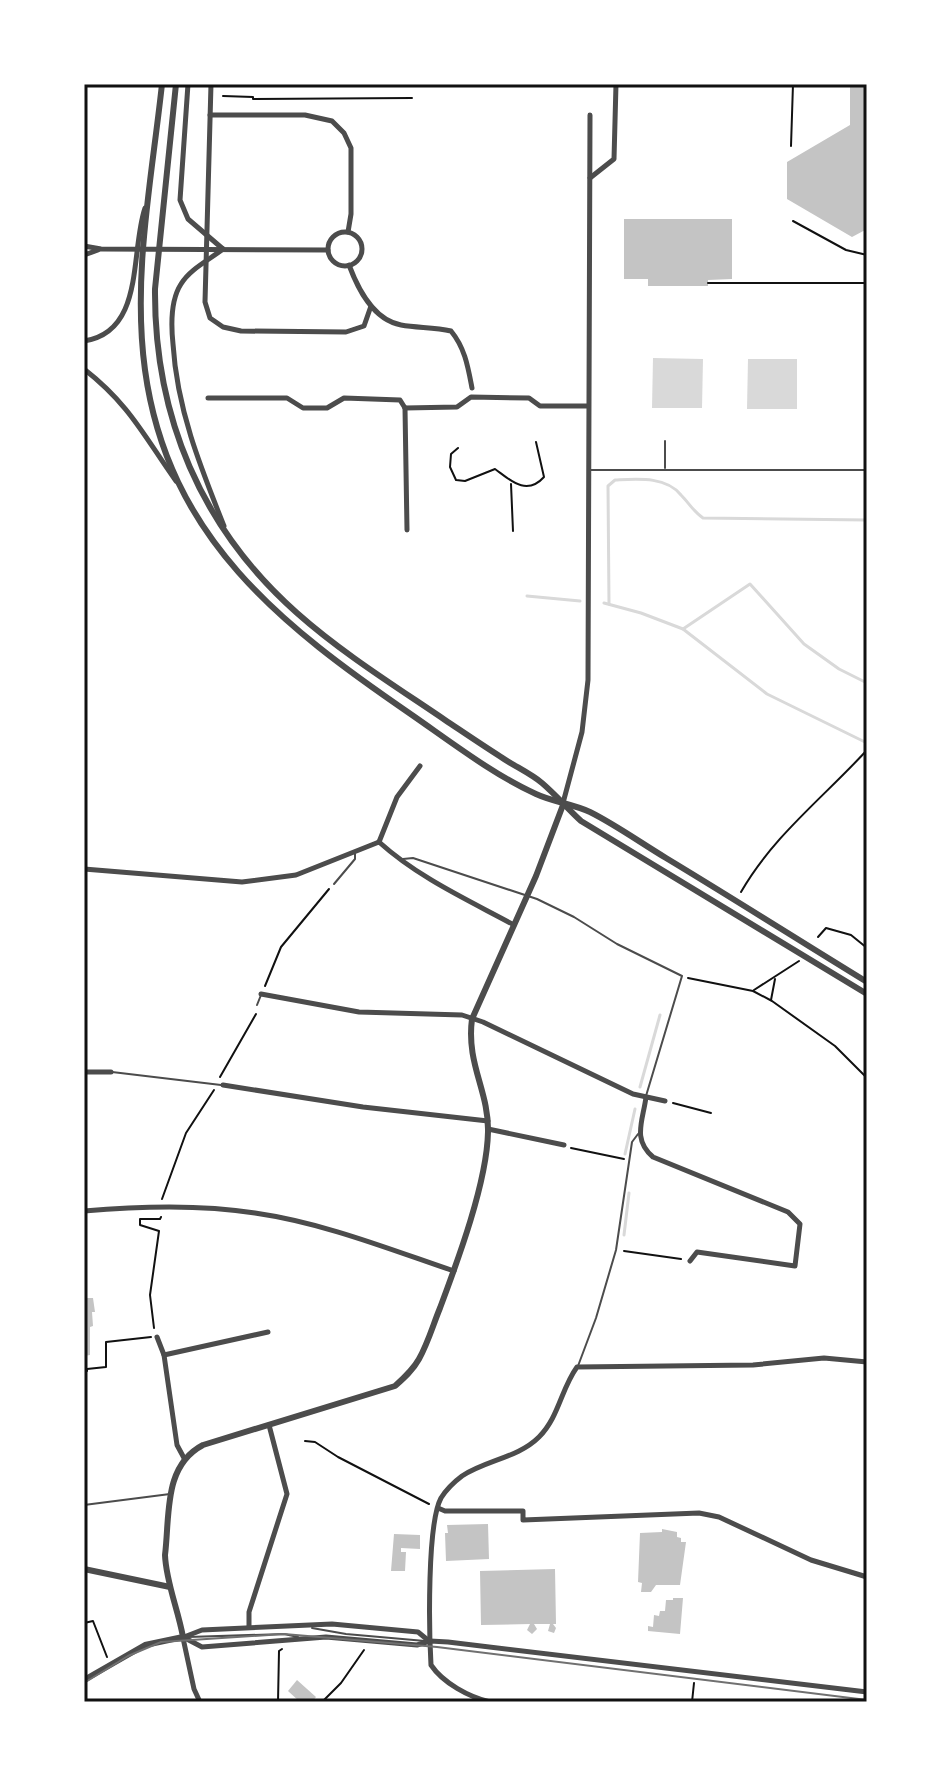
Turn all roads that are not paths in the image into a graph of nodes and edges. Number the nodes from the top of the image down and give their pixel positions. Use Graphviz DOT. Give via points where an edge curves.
graph roads {
  1 [pos="162,84"];
  2 [pos="176,84"];
  3 [pos="188,84"];
  4 [pos="211,84"];
  5 [pos="616,84"];
  6 [pos="210,115"];
  7 [pos="590,115"];
  8 [pos="589,179"];
  9 [pos="150,192"];
  10 [pos="348,232"];
  11 [pos="84,246"];
  12 [pos="101,249"];
  13 [pos="223,249"];
  14 [pos="328,250"];
  15 [pos="84,255"];
  16 [pos="349,265"];
  17 [pos="371,306"];
  18 [pos="84,341"];
  19 [pos="84,369"];
  20 [pos="472,388"];
  21 [pos="208,398"];
  22 [pos="588,406"];
  23 [pos="405,408"];
  24 [pos="665,441"];
  25 [pos="665,469"];
  26 [pos="588,470"];
  27 [pos="867,470"];
  28 [pos="183,492"];
  29 [pos="407,530"];
  30 [pos="228,536"];
  31 [pos="420,766"];
  32 [pos="563,805"];
  33 [pos="379,842"];
  34 [pos="355,854"];
  35 [pos="398,859"];
  36 [pos="84,869"];
  37 [pos="334,884"];
  38 [pos="515,925"];
  39 [pos="867,982"];
  40 [pos="261,994"];
  41 [pos="867,994"];
  42 [pos="257,1005"];
  43 [pos="472,1019"];
  44 [pos="84,1072"];
  45 [pos="111,1072"];
  46 [pos="220,1086"];
  47 [pos="646,1097"];
  48 [pos="665,1101"];
  49 [pos="488,1125"];
  50 [pos="639,1133"];
  51 [pos="564,1145"];
  52 [pos="84,1211"];
  53 [pos="690,1261"];
  54 [pos="454,1271"];
  55 [pos="268,1332"];
  56 [pos="154,1337"];
  57 [pos="164,1355"];
  58 [pos="867,1362"];
  59 [pos="577,1367"];
  60 [pos="269,1425"];
  61 [pos="184,1458"];
  62 [pos="171,1494"];
  63 [pos="84,1505"];
  64 [pos="438,1508"];
  65 [pos="84,1569"];
  66 [pos="867,1577"];
  67 [pos="170,1587"];
  68 [pos="305,1626"];
  69 [pos="249,1627"];
  70 [pos="183,1637"];
  71 [pos="302,1638"];
  72 [pos="430,1641"];
  73 [pos="84,1680"];
  74 [pos="867,1692"];
  75 [pos="200,1702"];
  76 [pos="490,1702"];
  1 -- 9 [label="street"];
  2 -- 30 [label="street" via="155,289 160,371 170,417 192,474"];
  3 -- 13 [label="street" via="183,210"];
  4 -- 6 [label="street"];
  5 -- 8 [label="street" via="614,159"];
  6 -- 10 [label="street" via="317,116 332,121 351,148"];
  6 -- 17 [label="street" via="205,307 210,318 241,331 346,332 364,326"];
  7 -- 8 [label="street"];
  8 -- 22 [label="street"];
  9 -- 18 [label="street" via="140,223 129,303 107,335"];
  9 -- 28 [label="street" via="141,285 145,371 155,417"];
  10 -- 14 [label="street" via="331,238"];
  10 -- 16 [label="street" via="362,248"];
  11 -- 12 [label="street"];
  12 -- 13 [label="street"];
  12 -- 15 [label="street"];
  13 -- 14 [label="street"];
  13 -- 30 [label="street" via="180,285 171,323 185,424"];
  14 -- 16 [label="street" via="337,264"];
  16 -- 17 [label="street"];
  17 -- 20 [label="street" via="397,325 451,331 467,359"];
  19 -- 28 [label="street" via="108,387 141,426"];
  21 -- 23 [label="street" via="287,398 303,408 327,408 344,398 400,400"];
  22 -- 23 [label="street" via="471,397 457,407"];
  22 -- 26 [label="street"];
  23 -- 29 [label="street"];
  24 -- 25 [label="lane"];
  25 -- 26 [label="lane"];
  25 -- 27 [label="lane"];
  26 -- 32 [label="street" via="588,680 582,732"];
  28 -- 32 [label="street" via="239,575 295,630 437,732 534,793"];
  30 -- 32 [label="street" via="298,614 353,657 542,783"];
  31 -- 33 [label="street" via="396,798"];
  32 -- 38 [label="street"];
  32 -- 39 [label="street" via="588,811"];
  32 -- 41 [label="street" via="581,821"];
  33 -- 34 [label="street"];
  33 -- 35 [label="street"];
  34 -- 36 [label="street" via="296,875 242,882"];
  34 -- 37 [label="lane"];
  35 -- 38 [label="street"];
  35 -- 47 [label="lane" via="413,858 556,908 682,976"];
  38 -- 43 [label="street"];
  40 -- 42 [label="lane"];
  40 -- 43 [label="street" via="359,1012"];
  43 -- 47 [label="street"];
  43 -- 49 [label="street" via="469,1040"];
  44 -- 45 [label="street"];
  45 -- 46 [label="lane"];
  46 -- 49 [label="street"];
  47 -- 48 [label="street"];
  47 -- 50 [label="street"];
  49 -- 51 [label="street"];
  49 -- 54 [label="street" via="482,1173"];
  50 -- 53 [label="street" via="647,1152 658,1160 788,1212 800,1224 795,1266 697,1252"];
  50 -- 59 [label="lane" via="632,1142 616,1250"];
  52 -- 54 [label="street" via="161,1207 255,1213 342,1232"];
  54 -- 60 [label="street" via="418,1362 403,1380"];
  55 -- 57 [label="street"];
  56 -- 57 [label="street"];
  57 -- 61 [label="street" via="177,1445"];
  58 -- 59 [label="street" via="824,1358 753,1365"];
  59 -- 64 [label="street" via="540,1436 456,1481"];
  60 -- 61 [label="street" via="203,1445"];
  60 -- 69 [label="street" via="287,1494 249,1612"];
  61 -- 62 [label="street"];
  62 -- 63 [label="lane"];
  62 -- 67 [label="street" via="165,1555"];
  64 -- 66 [label="street" via="523,1511 523,1520 699,1513"];
  64 -- 72 [label="street"];
  65 -- 67 [label="street"];
  67 -- 70 [label="street"];
  68 -- 69 [label="street"];
  68 -- 71 [label="street"];
  68 -- 72 [label="street" via="418,1632"];
  69 -- 70 [label="street" via="202,1630"];
  70 -- 71 [label="street" via="202,1647"];
  70 -- 73 [label="street" via="145,1645"];
  70 -- 75 [label="street"];
  71 -- 72 [label="street" via="417,1645"];
  72 -- 74 [label="street"];
  72 -- 76 [label="street" via="436,1673 473,1698"];
}
